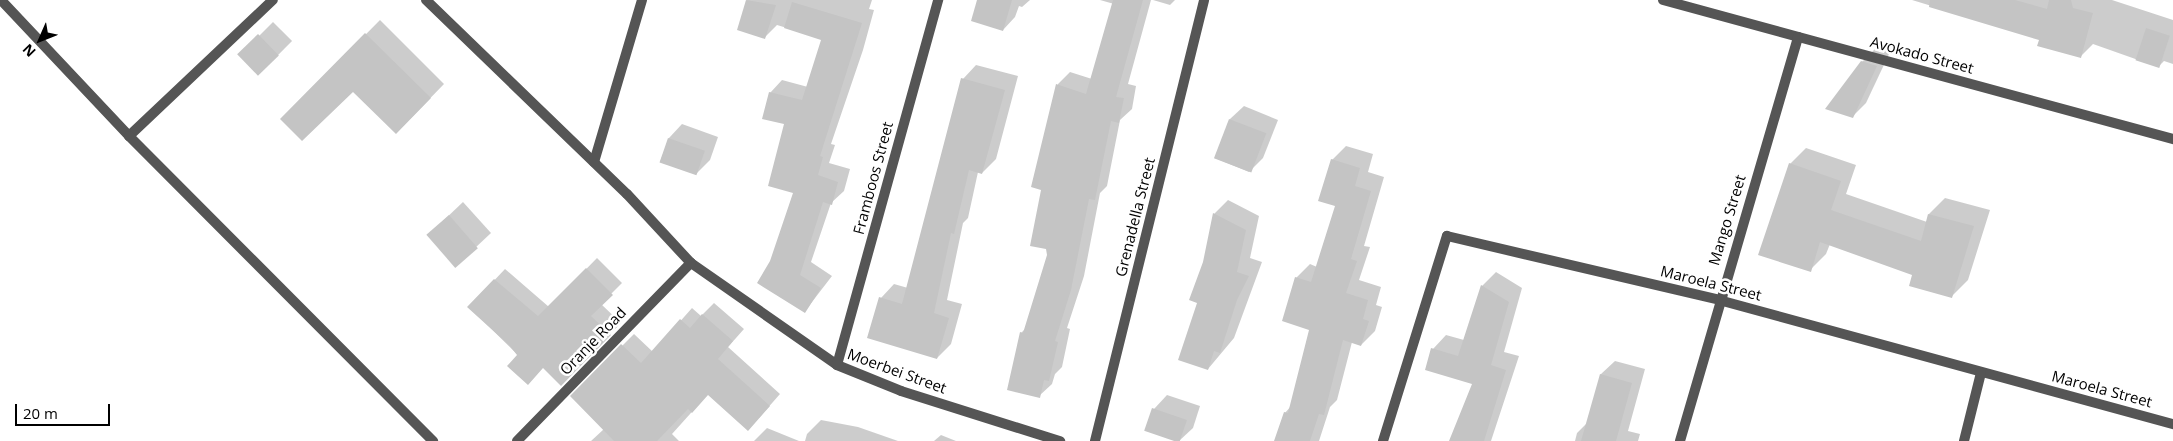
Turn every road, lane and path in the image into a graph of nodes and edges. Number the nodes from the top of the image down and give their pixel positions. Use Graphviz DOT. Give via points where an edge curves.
graph roads {
  1 [pos="1,0"];
  2 [pos="273,0"];
  3 [pos="426,0"];
  4 [pos="642,0"];
  5 [pos="938,0"];
  6 [pos="1204,0"];
  7 [pos="1663,0"];
  8 [pos="1798,37"];
  9 [pos="130,136"];
  10 [pos="2173,139"];
  11 [pos="594,162"];
  12 [pos="691,263"];
  13 [pos="1719,300"];
  14 [pos="837,365"];
  15 [pos="1981,373"];
  16 [pos="2173,424"];
  17 [pos="432,441"];
  18 [pos="517,441"];
  19 [pos="1060,441"];
  20 [pos="1095,441"];
  21 [pos="1384,441"];
  22 [pos="1680,441"];
  23 [pos="1964,441"];
  1 -- 9 [label="street"];
  2 -- 9 [label="street"];
  3 -- 11 [label="street, Moerbei Street"];
  4 -- 11 [label="street"];
  5 -- 14 [label="street, Framboos Street"];
  6 -- 20 [label="street, Grenadella Street"];
  7 -- 8 [label="street, Avokado Street"];
  8 -- 10 [label="street, Avokado Street"];
  8 -- 13 [label="street, Mango Street"];
  9 -- 17 [label="street"];
  11 -- 12 [label="street, Moerbei Street"];
  12 -- 14 [label="street, Moerbei Street"];
  12 -- 18 [label="street, Oranje Road"];
  13 -- 15 [label="street, Maroela Street"];
  13 -- 21 [label="street, Maroela Street" via="1448,236"];
  13 -- 22 [label="street, Mango Street"];
  14 -- 19 [label="street, Moerbei Street" via="901,391"];
  15 -- 16 [label="street, Maroela Street"];
  15 -- 23 [label="street"];
}
